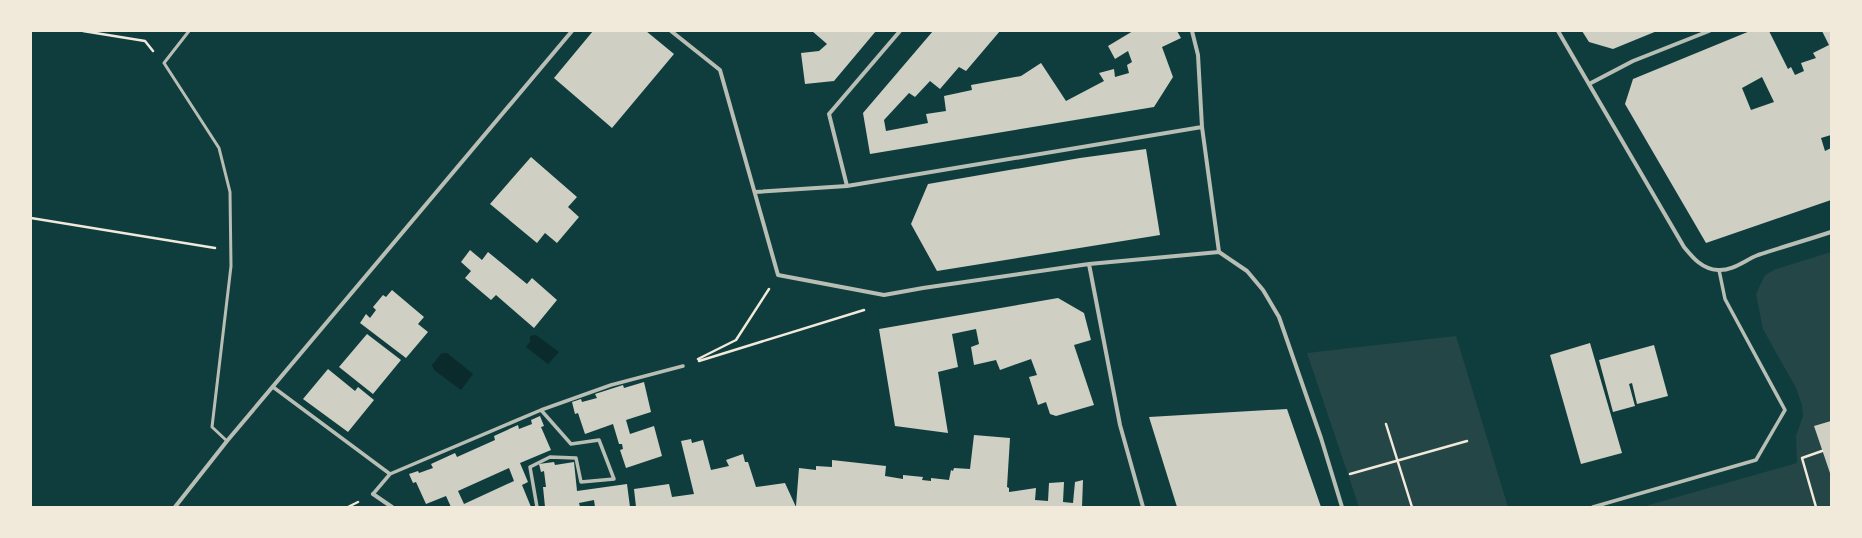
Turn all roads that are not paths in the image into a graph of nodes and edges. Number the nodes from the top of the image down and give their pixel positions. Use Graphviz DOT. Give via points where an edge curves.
graph roads {
  1 [pos="189,31"];
  2 [pos="572,31"];
  3 [pos="671,31"];
  4 [pos="900,31"];
  5 [pos="1192,31"];
  6 [pos="1558,31"];
  7 [pos="1709,31"];
  8 [pos="1589,84"];
  9 [pos="1202,127"];
  10 [pos="847,186"];
  11 [pos="755,192"];
  12 [pos="1831,232"];
  13 [pos="1219,252"];
  14 [pos="1089,264"];
  15 [pos="1719,270"];
  16 [pos="683,366"];
  17 [pos="273,387"];
  18 [pos="541,410"];
  19 [pos="227,441"];
  20 [pos="390,474"];
  21 [pos="373,494"];
  22 [pos="175,507"];
  23 [pos="392,507"];
  24 [pos="537,507"];
  25 [pos="1143,507"];
  26 [pos="1342,507"];
  27 [pos="1593,507"];
  1 -- 19 [label="lane" via="164,63 219,148 230,192 231,266 212,427"];
  2 -- 17 [label="street"];
  3 -- 11 [label="street" via="720,70"];
  4 -- 10 [label="street" via="829,114"];
  5 -- 9 [label="street" via="1198,55"];
  6 -- 8 [label="street"];
  7 -- 8 [label="street" via="1633,61"];
  8 -- 15 [label="street" via="1684,247 1694,260 1707,268"];
  9 -- 10 [label="street"];
  9 -- 13 [label="street"];
  10 -- 11 [label="street"];
  11 -- 14 [label="street" via="778,275 884,295"];
  12 -- 15 [label="street"];
  13 -- 14 [label="street"];
  13 -- 26 [label="street" via="1247,270 1279,317"];
  14 -- 25 [label="street" via="1120,425"];
  15 -- 27 [label="street" via="1725,299 1785,410 1756,460"];
  16 -- 18 [label="street" via="611,385"];
  17 -- 19 [label="street"];
  17 -- 20 [label="street"];
  18 -- 20 [label="street"];
  18 -- 24 [label="street" via="571,444 599,440 614,479 581,482 576,458 550,457 530,467"];
  19 -- 22 [label="street"];
  20 -- 21 [label="street"];
  21 -- 23 [label="street"];
}
